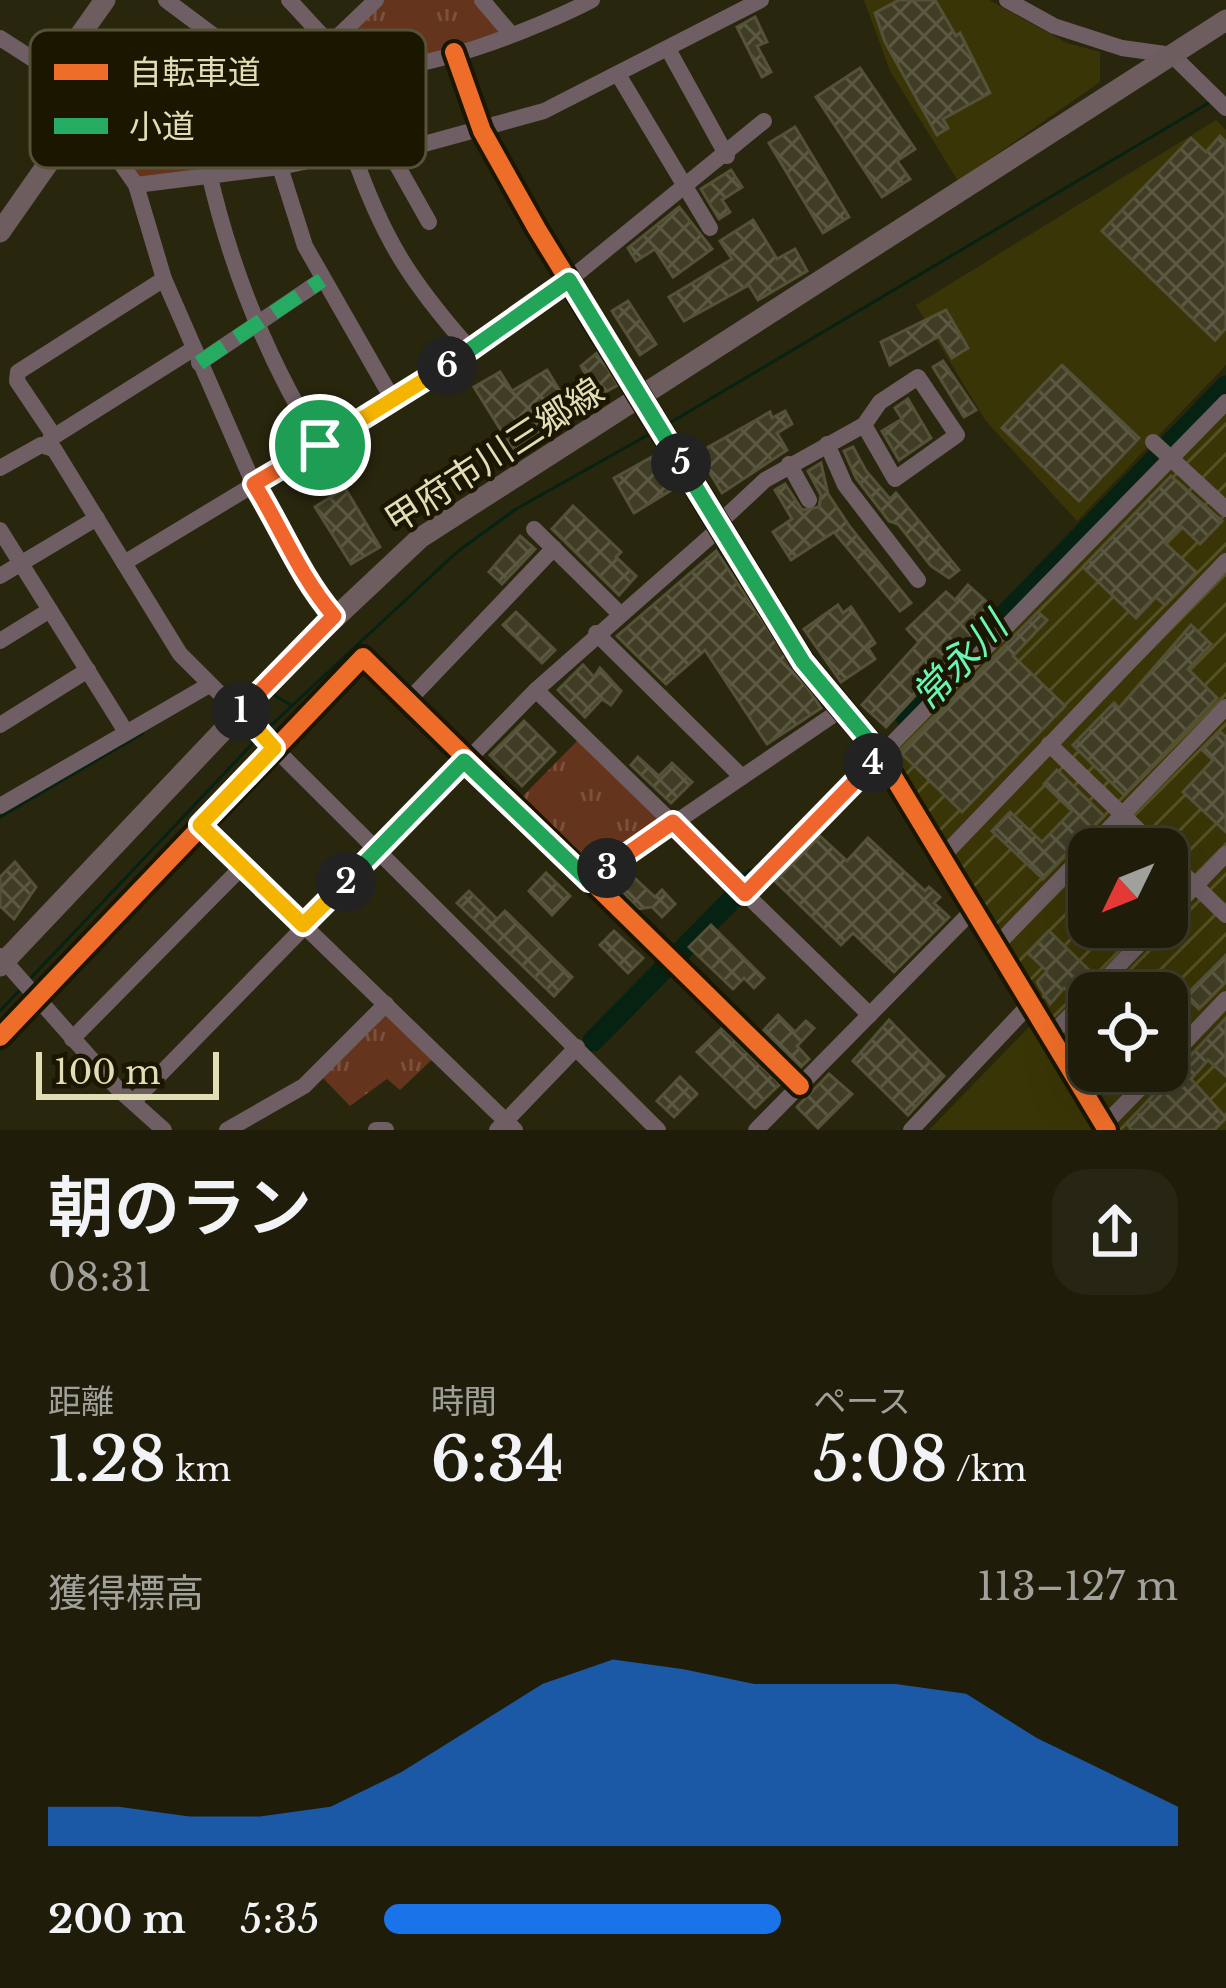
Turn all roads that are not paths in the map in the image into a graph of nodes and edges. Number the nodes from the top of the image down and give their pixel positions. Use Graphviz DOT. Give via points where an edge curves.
graph roads {
  1 [pos="105,0"];
  2 [pos="166,0"];
  3 [pos="289,0"];
  4 [pos="376,0"];
  5 [pos="592,0"];
  6 [pos="761,0"];
  7 [pos="1007,0"];
  8 [pos="486,1"];
  9 [pos="735,5"];
  10 [pos="1226,20"];
  11 [pos="83,30"];
  12 [pos="206,30"];
  13 [pos="318,30"];
  14 [pos="345,30"];
  15 [pos="511,33"];
  16 [pos="0,38"];
  17 [pos="668,49"];
  18 [pos="454,52"];
  19 [pos="1172,56"];
  20 [pos="30,57"];
  21 [pos="426,58"];
  22 [pos="619,76"];
  23 [pos="1226,108"];
  24 [pos="764,121"];
  25 [pos="482,131"];
  26 [pos="426,143"];
  27 [pos="727,156"];
  28 [pos="45,168"];
  29 [pos="125,168"];
  30 [pos="268,168"];
  31 [pos="280,168"];
  32 [pos="365,168"];
  33 [pos="399,168"];
  34 [pos="209,173"];
  35 [pos="136,184"];
  36 [pos="683,190"];
  37 [pos="429,221"];
  38 [pos="710,227"];
  39 [pos="0,232"];
  40 [pos="164,279"];
  41 [pos="322,280"];
  42 [pos="569,280"];
  43 [pos="259,325"];
  44 [pos="470,350"];
  45 [pos="196,356"];
  46 [pos="393,400"];
  47 [pos="1226,402"];
  48 [pos="646,405"];
  49 [pos="864,425"];
  50 [pos="50,439"];
  51 [pos="1153,442"];
  52 [pos="827,444"];
  53 [pos="320,445"];
  54 [pos="1173,458"];
  55 [pos="789,464"];
  56 [pos="0,468"];
  57 [pos="254,484"];
  58 [pos="809,500"];
  59 [pos="1226,509"];
  60 [pos="97,518"];
  61 [pos="719,525"];
  62 [pos="534,529"];
  63 [pos="0,530"];
  64 [pos="554,548"];
  65 [pos="1226,561"];
  66 [pos="124,562"];
  67 [pos="22,565"];
  68 [pos="0,576"];
  69 [pos="918,580"];
  70 [pos="50,610"];
  71 [pos="619,613"];
  72 [pos="334,616"];
  73 [pos="596,633"];
  74 [pos="0,641"];
  75 [pos="88,670"];
  76 [pos="209,685"];
  77 [pos="536,690"];
  78 [pos="406,703"];
  79 [pos="1226,707"];
  80 [pos="842,709"];
  81 [pos="244,719"];
  82 [pos="0,725"];
  83 [pos="126,732"];
  84 [pos="1049,744"];
  85 [pos="272,747"];
  86 [pos="876,750"];
  87 [pos="464,761"];
  88 [pos="742,777"];
  89 [pos="1,803"];
  90 [pos="1122,814"];
  91 [pos="673,822"];
  92 [pos="200,825"];
  93 [pos="1136,828"];
  94 [pos="375,852"];
  95 [pos="1226,854"];
  96 [pos="943,856"];
  97 [pos="242,867"];
  98 [pos="1188,878"];
  99 [pos="589,881"];
  100 [pos="1196,886"];
  101 [pos="741,890"];
  102 [pos="1188,894"];
  103 [pos="974,909"];
  104 [pos="1226,915"];
  105 [pos="303,925"];
  106 [pos="996,946"];
  107 [pos="1135,948"];
  108 [pos="5,965"];
  109 [pos="1112,972"];
  110 [pos="36,997"];
  111 [pos="1226,999"];
  112 [pos="1030,1003"];
  113 [pos="386,1004"];
  114 [pos="870,1015"];
  115 [pos="1068,1017"];
  116 [pos="1051,1035"];
  117 [pos="0,1037"];
  118 [pos="1188,1039"];
  119 [pos="72,1040"];
  120 [pos="577,1047"];
  121 [pos="800,1086"];
  122 [pos="1138,1092"];
  123 [pos="134,1101"];
  124 [pos="506,1127"];
  125 [pos="158,1128"];
  126 [pos="1105,1128"];
  127 [pos="227,1130"];
  128 [pos="376,1130"];
  129 [pos="386,1130"];
  130 [pos="658,1130"];
  131 [pos="756,1130"];
  132 [pos="911,1130"];
  1 -- 11 [label="main road"];
  2 -- 12 [label="street"];
  3 -- 13 [label="street"];
  4 -- 14 [label="street"];
  5 -- 15 [label="street"];
  6 -- 9 [label="street"];
  7 -- 19 [label="street" via="1054,26"];
  8 -- 15 [label="street"];
  9 -- 17 [label="street"];
  10 -- 19 [label="main road, 甲府市川三郷線"];
  15 -- 18 [label="street"];
  16 -- 20 [label="street"];
  17 -- 22 [label="street"];
  17 -- 27 [label="street"];
  18 -- 21 [label="street"];
  18 -- 25 [label="street"];
  19 -- 23 [label="street"];
  19 -- 48 [label="main road, 甲府市川三郷線"];
  22 -- 25 [label="street"];
  22 -- 36 [label="street"];
  24 -- 27 [label="street"];
  25 -- 26 [label="street"];
  25 -- 42 [label="street"];
  27 -- 36 [label="street"];
  28 -- 39 [label="main road"];
  29 -- 35 [label="street"];
  30 -- 34 [label="street"];
  31 -- 41 [label="street" via="290,212"];
  32 -- 44 [label="street" via="379,226"];
  33 -- 37 [label="street"];
  34 -- 35 [label="street"];
  34 -- 43 [label="street" via="225,244"];
  35 -- 40 [label="street"];
  36 -- 38 [label="street"];
  36 -- 42 [label="street"];
  40 -- 45 [label="street"];
  40 -- 50 [label="street" via="18,372"];
  41 -- 43 [label="street"];
  41 -- 46 [label="street"];
  42 -- 44 [label="street"];
  42 -- 48 [label="street"];
  43 -- 45 [label="street"];
  43 -- 53 [label="street"];
  44 -- 46 [label="street"];
  45 -- 50 [label="street"];
  45 -- 57 [label="street"];
  46 -- 53 [label="street"];
  47 -- 54 [label="street"];
  48 -- 61 [label="street"];
  48 -- 72 [label="main road, 甲府市川三郷線" via="448,517"];
  49 -- 49 [label="street" via="895,479 956,435 918,377 880,402"];
  49 -- 52 [label="street"];
  50 -- 56 [label="street"];
  50 -- 60 [label="street"];
  51 -- 54 [label="street"];
  52 -- 55 [label="street"];
  52 -- 69 [label="street" via="845,485"];
  53 -- 57 [label="street"];
  54 -- 59 [label="street"];
  54 -- 86 [label="street"];
  55 -- 58 [label="street"];
  55 -- 61 [label="street"];
  57 -- 66 [label="street"];
  57 -- 72 [label="street" via="291,557"];
  60 -- 66 [label="street"];
  60 -- 67 [label="street"];
  61 -- 71 [label="street"];
  61 -- 80 [label="street" via="803,662"];
  62 -- 64 [label="street"];
  63 -- 67 [label="street"];
  64 -- 71 [label="street"];
  64 -- 78 [label="street"];
  65 -- 84 [label="street"];
  66 -- 76 [label="street" via="180,654"];
  67 -- 68 [label="street"];
  67 -- 70 [label="street"];
  70 -- 74 [label="street"];
  70 -- 75 [label="street"];
  71 -- 73 [label="street"];
  72 -- 81 [label="main road, 甲府市川三郷線"];
  73 -- 77 [label="street"];
  73 -- 88 [label="street"];
  75 -- 82 [label="street"];
  75 -- 83 [label="street"];
  76 -- 81 [label="street"];
  76 -- 83 [label="street"];
  77 -- 87 [label="street"];
  77 -- 91 [label="street"];
  78 -- 85 [label="street" via="363,657"];
  78 -- 87 [label="street"];
  79 -- 90 [label="street"];
  80 -- 86 [label="street"];
  80 -- 88 [label="street"];
  81 -- 85 [label="street"];
  81 -- 108 [label="main road, 甲府市川三郷線"];
  83 -- 89 [label="street"];
  84 -- 90 [label="street"];
  84 -- 96 [label="street"];
  85 -- 92 [label="street"];
  85 -- 94 [label="street"];
  86 -- 96 [label="street"];
  86 -- 101 [label="street"];
  87 -- 94 [label="street"];
  87 -- 99 [label="street"];
  88 -- 91 [label="street"];
  90 -- 93 [label="street"];
  90 -- 106 [label="street"];
  91 -- 99 [label="street"];
  91 -- 101 [label="street"];
  92 -- 97 [label="street"];
  92 -- 110 [label="street"];
  94 -- 105 [label="street"];
  94 -- 120 [label="street"];
  95 -- 100 [label="street"];
  96 -- 103 [label="street"];
  97 -- 105 [label="street"];
  97 -- 119 [label="street"];
  98 -- 100 [label="street"];
  99 -- 121 [label="street"];
  100 -- 102 [label="street"];
  100 -- 104 [label="street"];
  101 -- 114 [label="street"];
  103 -- 106 [label="street"];
  103 -- 114 [label="street"];
  105 -- 113 [label="street"];
  105 -- 123 [label="street"];
  106 -- 112 [label="street"];
  107 -- 109 [label="street"];
  108 -- 110 [label="street"];
  110 -- 117 [label="street"];
  110 -- 119 [label="street"];
  111 -- 118 [label="street"];
  112 -- 116 [label="street"];
  112 -- 132 [label="street"];
  113 -- 124 [label="street"];
  113 -- 127 [label="street" via="304,1087"];
  114 -- 121 [label="street"];
  115 -- 116 [label="street"];
  116 -- 126 [label="street"];
  119 -- 123 [label="street"];
  120 -- 124 [label="street"];
  120 -- 130 [label="street"];
  121 -- 131 [label="street"];
  122 -- 126 [label="street"];
  123 -- 125 [label="street"];
  128 -- 129 [label="street"];
}
